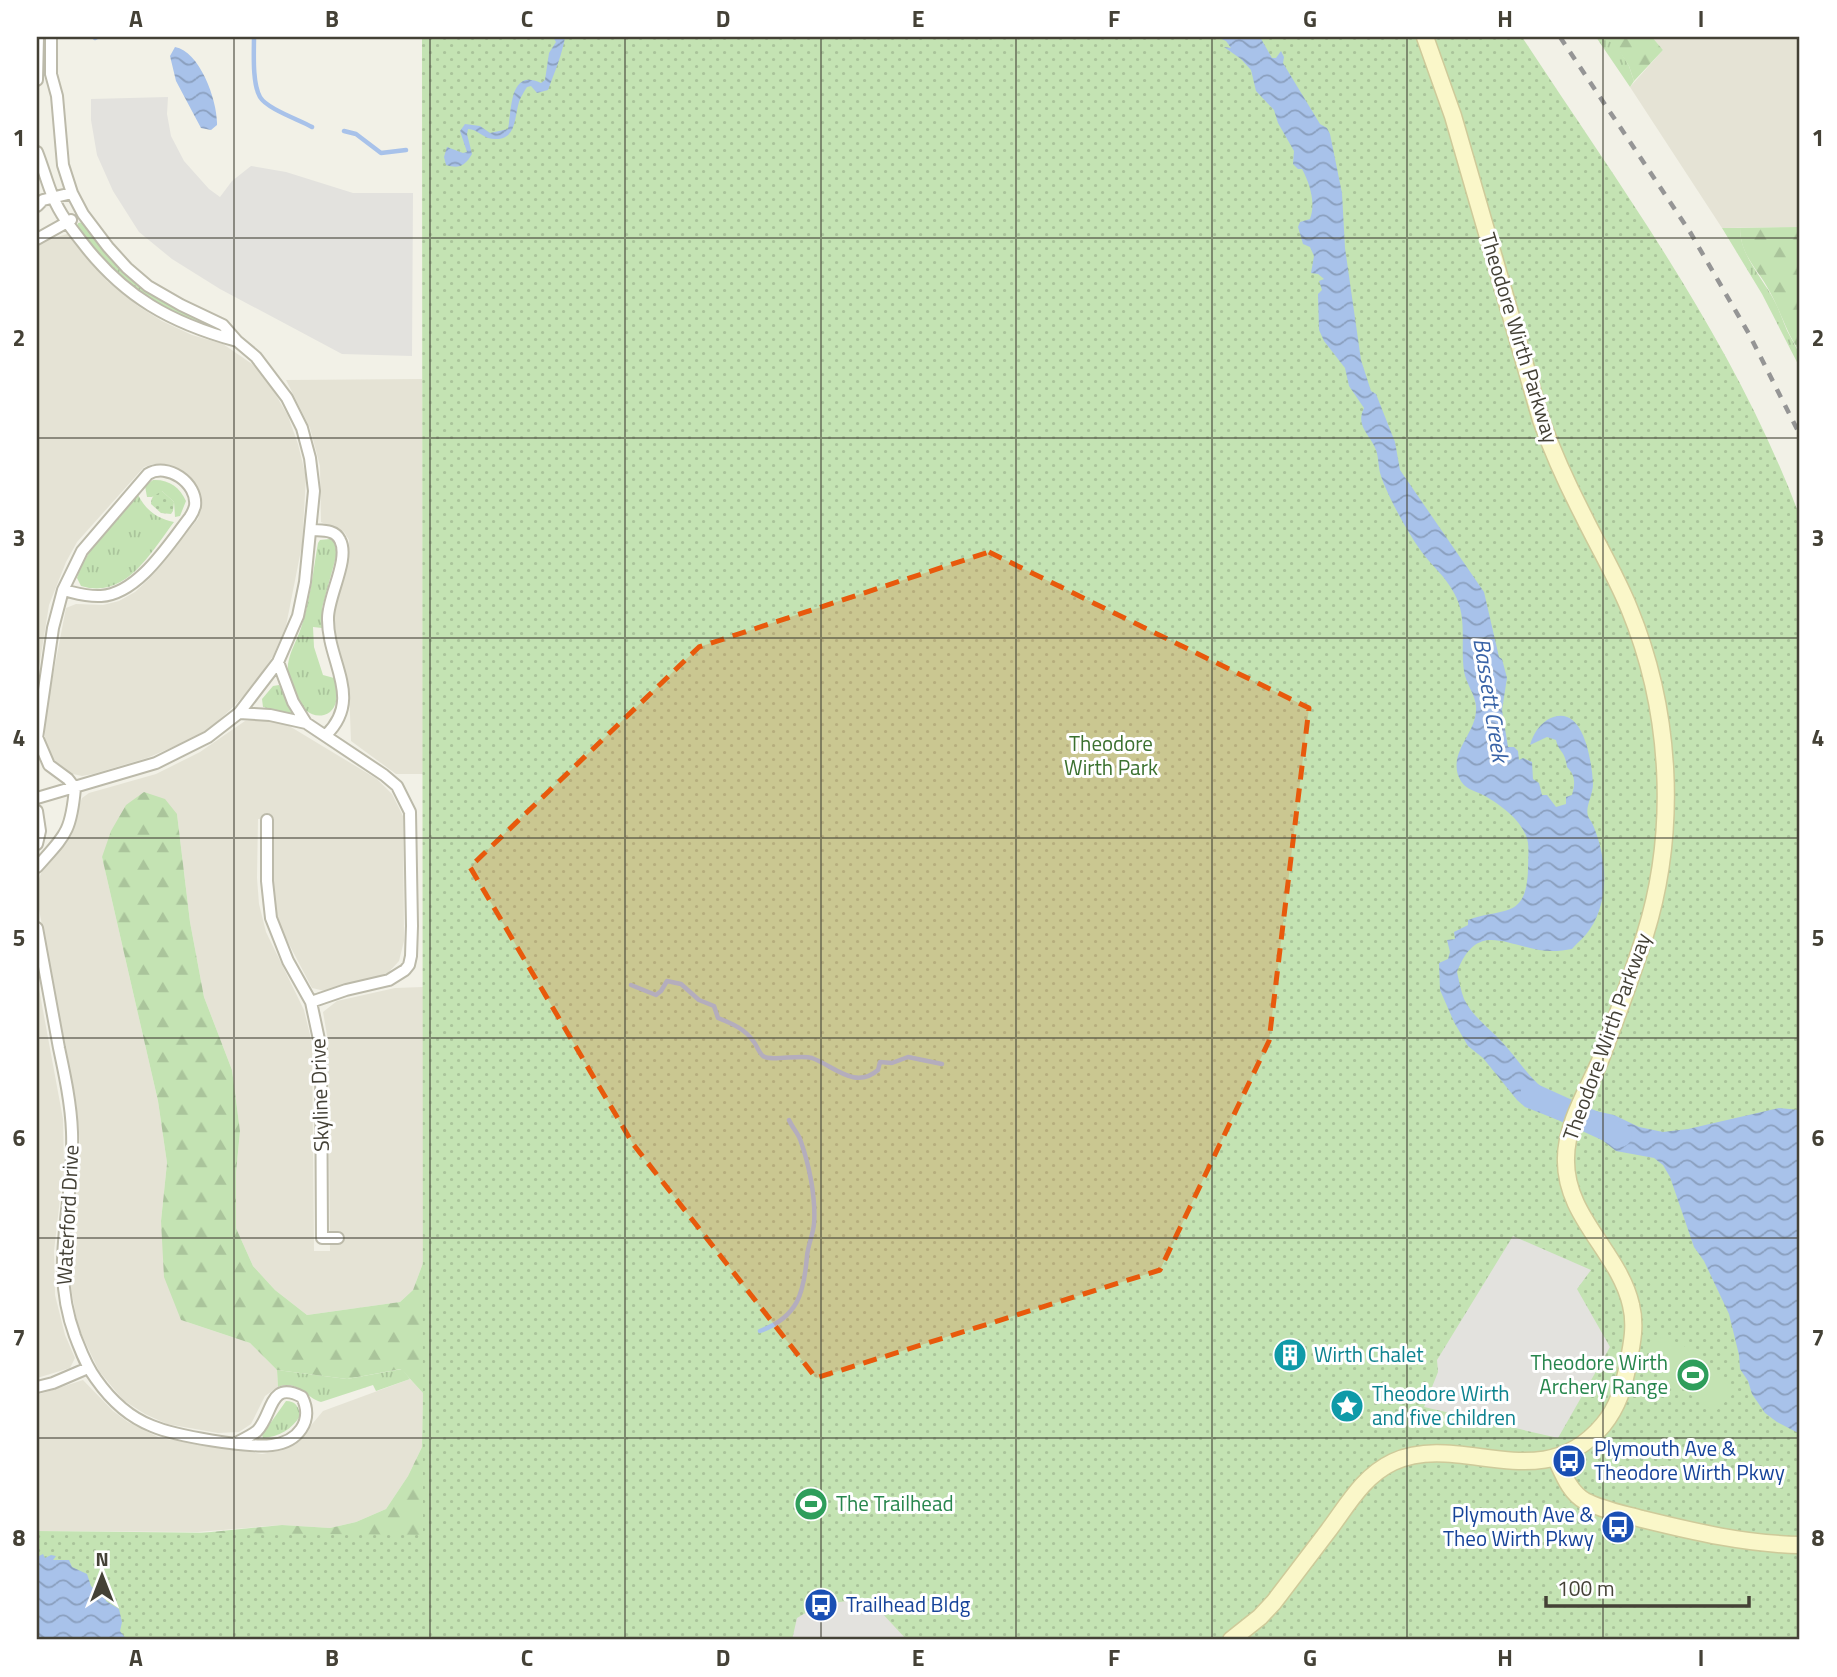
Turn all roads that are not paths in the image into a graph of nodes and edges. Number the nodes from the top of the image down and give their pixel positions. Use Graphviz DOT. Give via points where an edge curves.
graph roads {
  1 [pos="38,37"];
  2 [pos="51,37"];
  3 [pos="1424,37"];
  4 [pos="37,80"];
  5 [pos="37,152"];
  6 [pos="72,193"];
  7 [pos="53,197"];
  8 [pos="37,206"];
  9 [pos="83,214"];
  10 [pos="67,222"];
  11 [pos="37,239"];
  12 [pos="237,341"];
  13 [pos="311,530"];
  14 [pos="63,590"];
  15 [pos="278,663"];
  16 [pos="239,713"];
  17 [pos="306,723"];
  18 [pos="326,735"];
  19 [pos="37,738"];
  20 [pos="75,788"];
  21 [pos="37,798"];
  22 [pos="37,811"];
  23 [pos="267,820"];
  24 [pos="37,844"];
  25 [pos="37,867"];
  26 [pos="37,928"];
  27 [pos="311,1002"];
  28 [pos="338,1238"];
  29 [pos="88,1367"];
  30 [pos="37,1387"];
  31 [pos="238,1442"];
  32 [pos="1555,1457"];
  33 [pos="1800,1545"];
  34 [pos="1231,1640"];
  1 -- 4 [label="street"];
  2 -- 6 [label="street" via="60,144"];
  3 -- 32 [label="street, Theodore Wirth Parkway" via="1453,116 1541,420 1628,607 1648,664 1660,719 1665,816 1655,898 1566,1154 1571,1192 1626,1288 1633,1335 1624,1387 1615,1408 1588,1439"];
  5 -- 7 [label="street"];
  6 -- 7 [label="street"];
  6 -- 9 [label="street"];
  7 -- 8 [label="street"];
  7 -- 10 [label="street"];
  9 -- 10 [label="street"];
  9 -- 12 [label="street" via="114,254 148,286 223,325"];
  10 -- 11 [label="street"];
  10 -- 12 [label="street" via="101,267 140,300 182,323"];
  12 -- 13 [label="street" via="272,376 302,428 314,491"];
  13 -- 15 [label="street" via="298,616"];
  13 -- 18 [label="street" via="335,533 343,551 328,619 344,698 337,724"];
  14 -- 14 [label="street" via="104,596 141,577 195,505 180,477 166,470 148,474 82,551"];
  14 -- 19 [label="street"];
  15 -- 16 [label="street"];
  15 -- 17 [label="street"];
  16 -- 17 [label="street"];
  16 -- 20 [label="street" via="183,751"];
  17 -- 18 [label="street"];
  18 -- 27 [label="street" via="397,786 410,812 411,956 405,970 389,980"];
  19 -- 20 [label="street" via="49,765"];
  20 -- 21 [label="street"];
  20 -- 25 [label="street" via="71,822"];
  22 -- 24 [label="street"];
  23 -- 27 [label="street, Skyline Drive" via="271,918"];
  26 -- 29 [label="street, Waterford Drive" via="72,1133 62,1279 72,1326"];
  27 -- 28 [label="street, Skyline Drive" via="321,1059 322,1238"];
  29 -- 30 [label="street"];
  29 -- 31 [label="street, Waterford Drive" via="119,1406 151,1426"];
  31 -- 31 [label="street, Waterford Drive" via="269,1445 288,1440 307,1419 302,1397 281,1393 257,1431"];
  32 -- 33 [label="street" via="1575,1493 1622,1514 1723,1538"];
  32 -- 34 [label="street, Theodore Wirth Parkway" via="1520,1461 1420,1454 1380,1469 1361,1486 1274,1602"];
}
